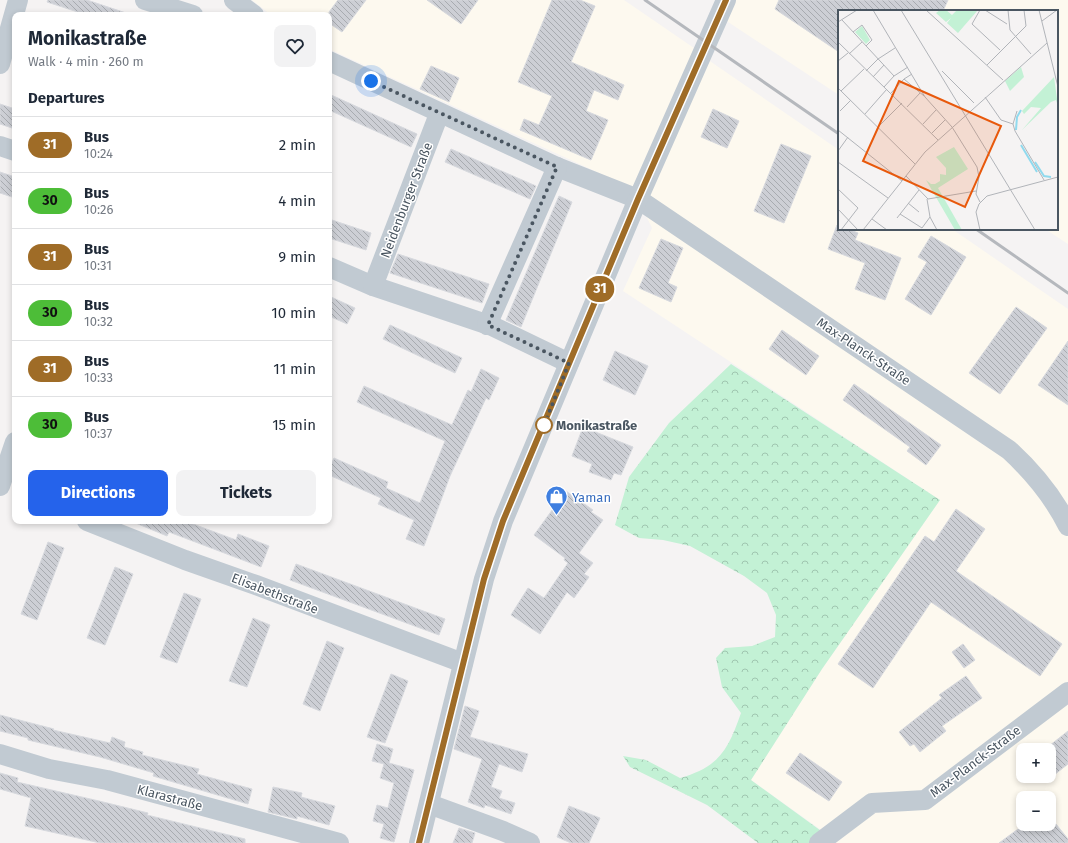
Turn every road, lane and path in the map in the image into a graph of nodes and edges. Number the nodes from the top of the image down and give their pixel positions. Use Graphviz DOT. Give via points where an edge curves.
graph roads {
  1 [pos="18,0"];
  2 [pos="146,0"];
  3 [pos="234,0"];
  4 [pos="726,0"];
  5 [pos="15,12"];
  6 [pos="184,12"];
  7 [pos="250,12"];
  8 [pos="12,21"];
  9 [pos="332,62"];
  10 [pos="0,64"];
  11 [pos="439,114"];
  12 [pos="0,146"];
  13 [pos="12,150"];
  14 [pos="557,167"];
  15 [pos="638,199"];
  16 [pos="332,268"];
  17 [pos="373,286"];
  18 [pos="488,325"];
  19 [pos="569,363"];
  20 [pos="12,451"];
  21 [pos="0,486"];
  22 [pos="12,491"];
  23 [pos="95,524"];
  24 [pos="1068,526"];
  25 [pos="464,663"];
  26 [pos="1068,692"];
  27 [pos="0,754"];
  28 [pos="429,804"];
  29 [pos="339,843"];
  30 [pos="419,843"];
  31 [pos="530,843"];
  32 [pos="818,843"];
  1 -- 5 [label="street"];
  2 -- 6 [label="street"];
  3 -- 7 [label="street"];
  4 -- 15 [label="street"];
  8 -- 10 [label="street"];
  9 -- 11 [label="street, Max-Planck-Straße"];
  11 -- 14 [label="street, Max-Planck-Straße"];
  11 -- 17 [label="street, Neidenburger Straße"];
  12 -- 13 [label="street"];
  14 -- 15 [label="street, Max-Planck-Straße"];
  14 -- 18 [label="street"];
  15 -- 19 [label="street"];
  15 -- 24 [label="street, Max-Planck-Straße" via="1009,450 1045,487"];
  16 -- 17 [label="street"];
  17 -- 18 [label="street"];
  18 -- 19 [label="street"];
  19 -- 25 [label="street" via="503,521 484,579"];
  20 -- 21 [label="street"];
  21 -- 22 [label="street"];
  23 -- 25 [label="street, Elisabethstraße"];
  25 -- 28 [label="street"];
  26 -- 32 [label="street, Max-Planck-Straße" via="925,800 872,803"];
  27 -- 29 [label="street, Klarastraße" via="49,769 107,780"];
  28 -- 30 [label="street"];
  28 -- 31 [label="street"];
}
